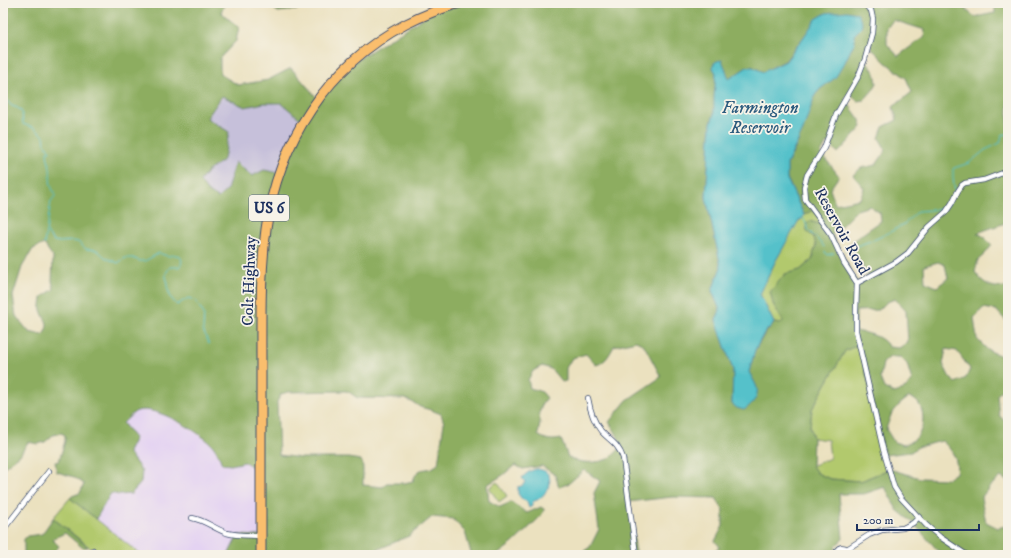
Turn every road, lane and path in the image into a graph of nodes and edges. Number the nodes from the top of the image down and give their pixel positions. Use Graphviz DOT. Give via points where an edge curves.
graph roads {
  1 [pos="460,3"];
  2 [pos="858,3"];
  3 [pos="1008,171"];
  4 [pos="857,283"];
  5 [pos="588,398"];
  6 [pos="49,471"];
  7 [pos="919,517"];
  8 [pos="192,518"];
  9 [pos="3,530"];
  10 [pos="261,536"];
  11 [pos="846,549"];
  12 [pos="93,550"];
  13 [pos="84,555"];
  14 [pos="261,555"];
  15 [pos="636,555"];
  16 [pos="837,555"];
  17 [pos="847,555"];
  18 [pos="967,555"];
  1 -- 10 [label="highway, Colt Highway / US 6" via="420,17 394,31 348,65 311,109 296,134 279,173 271,201 263,258"];
  2 -- 4 [label="street, Reservoir Road" via="868,8 873,19 865,59 858,77 836,115 824,148 807,175 804,187 806,199 832,235 844,263"];
  3 -- 4 [label="street" via="962,185 946,212 929,227 908,253"];
  4 -- 7 [label="street, Reservoir Road" via="856,331 883,449 897,492"];
  5 -- 15 [label="street" via="596,424 618,448 623,458"];
  6 -- 9 [label="street"];
  7 -- 11 [label="street" via="903,528 869,534"];
  7 -- 18 [label="street, Reservoir Road" via="940,537"];
  8 -- 10 [label="street" via="227,533"];
  10 -- 14 [label="highway, Colt Highway / US 6"];
  11 -- 16 [label="street" via="840,548"];
  11 -- 17 [label="street"];
  12 -- 13 [label="street"];
}
